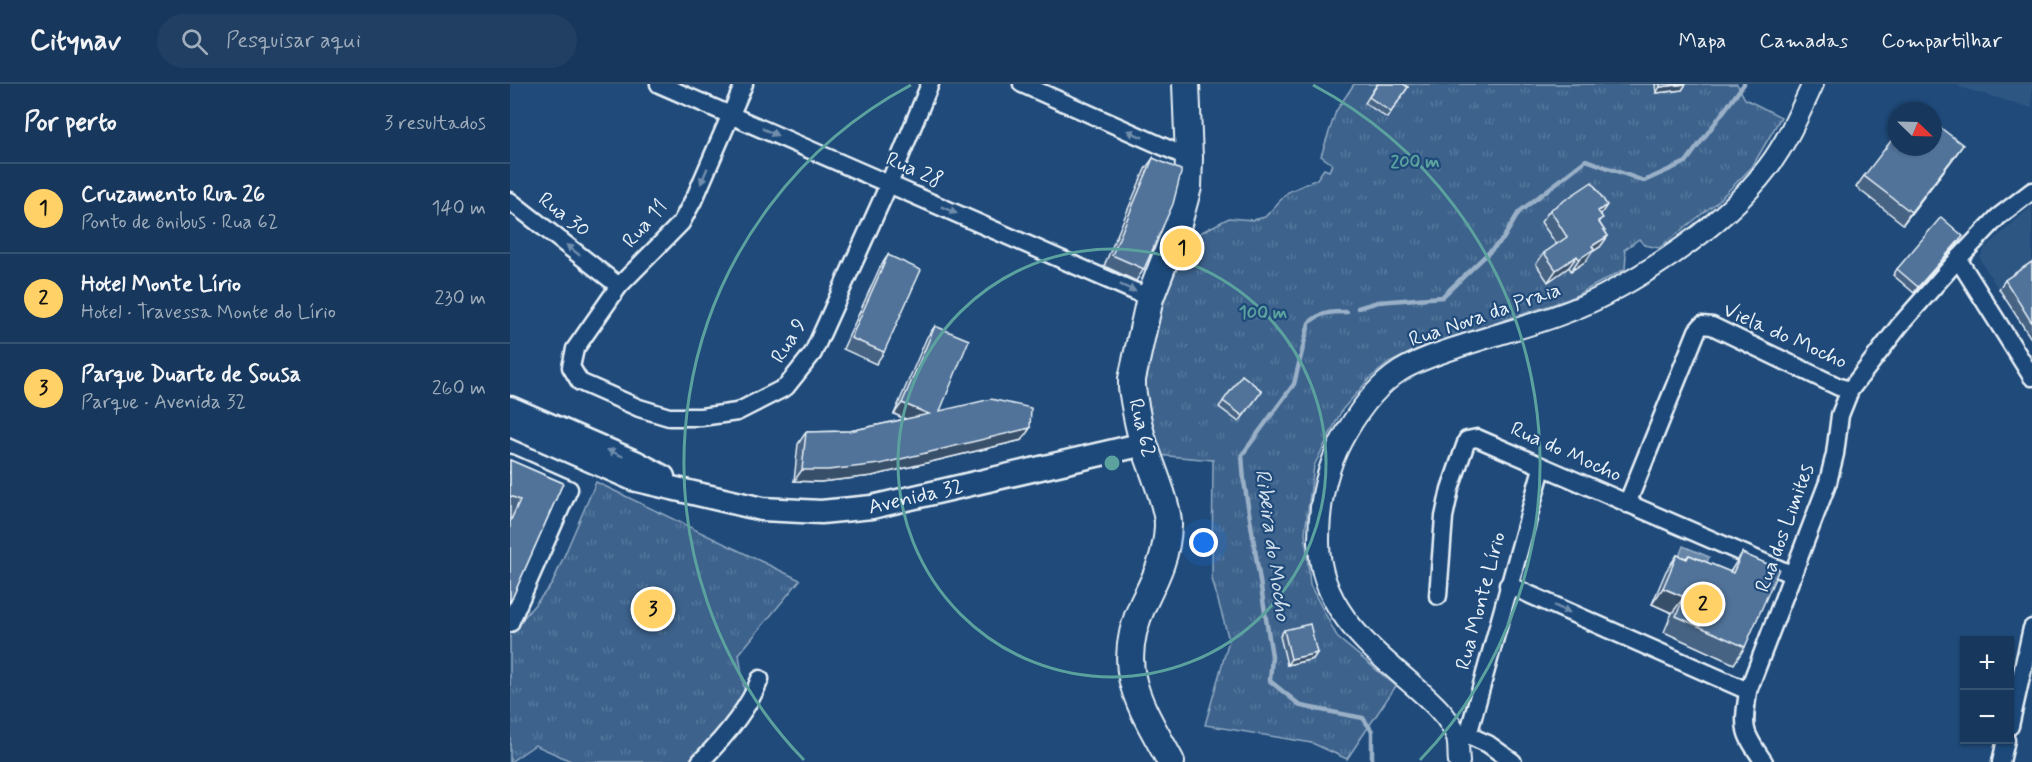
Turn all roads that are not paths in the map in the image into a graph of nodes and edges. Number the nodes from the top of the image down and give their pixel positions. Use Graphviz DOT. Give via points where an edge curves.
graph roads {
  1 [pos="659,84"];
  2 [pos="744,84"];
  3 [pos="930,84"];
  4 [pos="1022,84"];
  5 [pos="1186,84"];
  6 [pos="1814,84"];
  7 [pos="730,115"];
  8 [pos="1189,158"];
  9 [pos="889,184"];
  10 [pos="2032,191"];
  11 [pos="510,201"];
  12 [pos="1958,259"];
  13 [pos="619,286"];
  14 [pos="1150,298"];
  15 [pos="576,349"];
  16 [pos="2032,377"];
  17 [pos="1850,390"];
  18 [pos="510,408"];
  19 [pos="510,425"];
  20 [pos="1144,444"];
  21 [pos="510,463"];
  22 [pos="1542,468"];
  23 [pos="685,490"];
  24 [pos="1627,504"];
  25 [pos="1793,575"];
  26 [pos="1508,585"];
  27 [pos="1438,596"];
  28 [pos="510,623"];
  29 [pos="2032,628"];
  30 [pos="2029,659"];
  31 [pos="760,679"];
  32 [pos="1748,692"];
  33 [pos="2014,712"];
  34 [pos="1463,738"];
  35 [pos="2006,744"];
  36 [pos="700,762"];
  37 [pos="1171,762"];
  38 [pos="1459,762"];
  39 [pos="1513,762"];
  40 [pos="1764,762"];
  41 [pos="2001,762"];
  1 -- 7 [label="street, Rua 28"];
  2 -- 7 [label="street, Rua 11"];
  3 -- 9 [label="street, Rua 9"];
  8 -- 4 [label="street, one-way"];
  5 -- 8 [label="main road, Rua 62"];
  6 -- 34 [label="street, Rua Nova da Praia" via="1769,165 1722,217 1604,296 1400,371 1355,417 1335,450 1322,501 1318,542 1322,570 1333,601 1357,635 1437,706"];
  7 -- 9 [label="street, Rua 28, one-way"];
  7 -- 13 [label="street, Rua 11, one-way" via="681,223"];
  8 -- 14 [label="main road, Rua 62" via="1182,209"];
  9 -- 14 [label="street, Rua 28, one-way"];
  9 -- 15 [label="street, Rua 9" via="813,353 786,387 737,412 669,417 580,382 571,367"];
  10 -- 12 [label="street, Rua dos Limites" via="1998,217"];
  13 -- 11 [label="street, Rua 30, one-way"];
  12 -- 16 [label="street"];
  12 -- 17 [label="street, Rua dos Limites"];
  13 -- 15 [label="street, Rua 11"];
  14 -- 20 [label="main road, Rua 62" via="1132,379"];
  17 -- 24 [label="street, Viela do Mocho" via="1702,325"];
  17 -- 25 [label="street, Rua dos Limites" via="1840,415 1828,482"];
  23 -- 18 [label="main road, Avenida 32, one-way" via="635,462"];
  19 -- 23 [label="main road, Avenida 32" via="633,478"];
  20 -- 23 [label="main road, Avenida 32" via="872,507 821,512 762,509"];
  20 -- 37 [label="main road, Rua 62" via="1168,523 1164,558 1135,621 1129,666 1143,710"];
  21 -- 28 [label="street" via="568,489"];
  22 -- 24 [label="street, Rua do Mocho"];
  22 -- 26 [label="street, Rua Monte Lírio"];
  22 -- 27 [label="street, Rua do Mocho" via="1477,438 1467,440 1444,517"];
  24 -- 25 [label="street, Rua do Mocho"];
  25 -- 32 [label="street, Rua dos Limites"];
  26 -- 32 [label="street, one-way"];
  26 -- 34 [label="street, Rua Monte Lírio"];
  29 -- 30 [label="street"];
  30 -- 33 [label="street"];
  31 -- 36 [label="street" via="752,699"];
  32 -- 40 [label="street, Rua dos Limites" via="1744,726"];
  34 -- 38 [label="street, Rua Nova da Praia"];
  34 -- 39 [label="street" via="1488,744"];
  35 -- 41 [label="street"];
}
